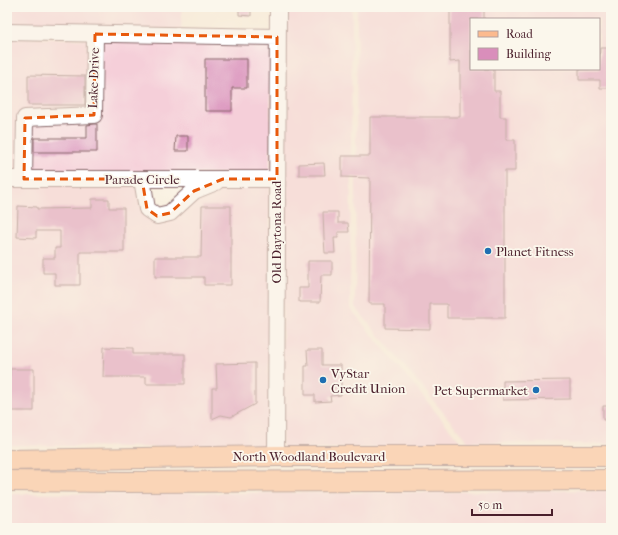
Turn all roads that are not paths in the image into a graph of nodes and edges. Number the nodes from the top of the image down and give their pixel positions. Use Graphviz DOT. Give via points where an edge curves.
graph roads {
  1 [pos="278,7"];
  2 [pos="7,32"];
  3 [pos="95,34"];
  4 [pos="277,37"];
  5 [pos="7,179"];
  6 [pos="24,179"];
  7 [pos="142,179"];
  8 [pos="223,179"];
  9 [pos="277,179"];
  10 [pos="276,456"];
  11 [pos="305,456"];
  12 [pos="441,456"];
  13 [pos="611,456"];
  14 [pos="7,460"];
  15 [pos="611,480"];
  16 [pos="7,481"];
  17 [pos="270,481"];
  18 [pos="392,481"];
  19 [pos="166,482"];
  1 -- 4 [label="street, Old Daytona Road"];
  2 -- 3 [label="street, Lake Drive"];
  3 -- 4 [label="street, Lake Drive"];
  3 -- 6 [label="street, Lake Drive" via="94,115 25,118"];
  4 -- 9 [label="street, Old Daytona Road"];
  5 -- 6 [label="street, Parade Circle"];
  6 -- 7 [label="street, Parade Circle"];
  7 -- 8 [label="street, Parade Circle"];
  7 -- 8 [label="street" via="147,209 157,216 170,213 194,191"];
  8 -- 9 [label="street, Parade Circle"];
  9 -- 10 [label="street, Old Daytona Road"];
  10 -- 11 [label="main road, North Woodland Boulevard"];
  10 -- 14 [label="main road, North Woodland Boulevard"];
  10 -- 19 [label="main road" via="266,466 257,470 212,471"];
  11 -- 12 [label="main road, North Woodland Boulevard"];
  11 -- 17 [label="main road" via="287,464"];
  12 -- 13 [label="main road, North Woodland Boulevard"];
  12 -- 18 [label="main road" via="424,470"];
  15 -- 18 [label="main road, North Woodland Boulevard"];
  16 -- 19 [label="main road, North Woodland Boulevard"];
  17 -- 18 [label="main road, North Woodland Boulevard"];
  17 -- 19 [label="main road, North Woodland Boulevard"];
}
